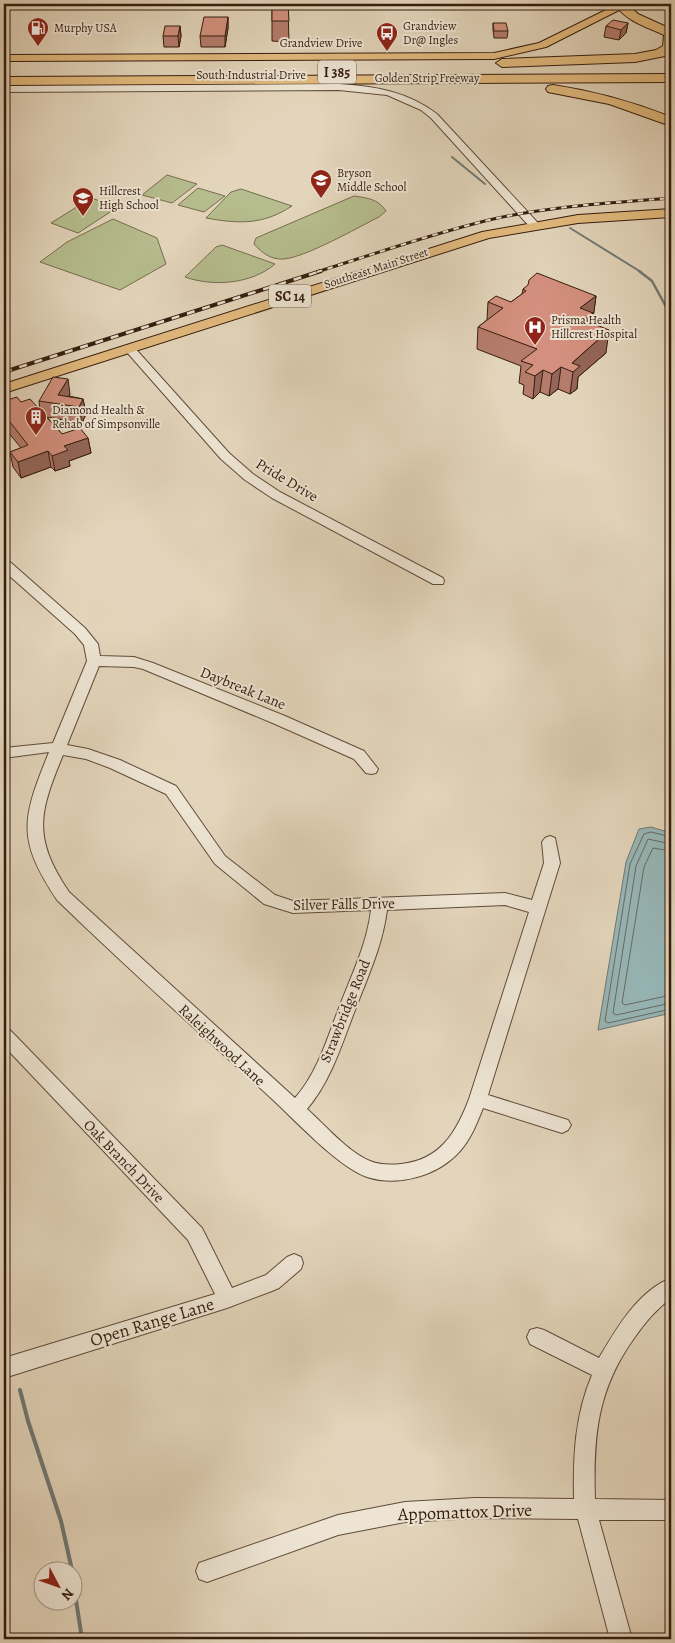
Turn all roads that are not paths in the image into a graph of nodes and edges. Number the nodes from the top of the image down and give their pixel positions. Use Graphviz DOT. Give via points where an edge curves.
graph roads {
  1 [pos="622,5"];
  2 [pos="671,33"];
  3 [pos="4,58"];
  4 [pos="671,71"];
  5 [pos="4,74"];
  6 [pos="308,75"];
  7 [pos="671,78"];
  8 [pos="4,80"];
  9 [pos="4,89"];
  10 [pos="671,122"];
  11 [pos="671,213"];
  12 [pos="534,225"];
  13 [pos="129,348"];
  14 [pos="4,389"];
  15 [pos="4,564"];
  16 [pos="438,581"];
  17 [pos="94,661"];
  18 [pos="58,748"];
  19 [pos="4,753"];
  20 [pos="371,768"];
  21 [pos="550,842"];
  22 [pos="380,904"];
  23 [pos="538,908"];
  24 [pos="4,1035"];
  25 [pos="478,1099"];
  26 [pos="296,1111"];
  27 [pos="562,1125"];
  28 [pos="294,1263"];
  29 [pos="671,1287"];
  30 [pos="227,1299"];
  31 [pos="537,1337"];
  32 [pos="4,1368"];
  33 [pos="602,1370"];
  34 [pos="585,1508"];
  35 [pos="671,1510"];
  36 [pos="207,1571"];
  37 [pos="621,1639"];
  1 -- 2 [label="highway" via="634,17"];
  1 -- 3 [label="main road, Grandview Drive" via="542,45 494,56"];
  2 -- 6 [label="highway" via="670,46 666,51 634,58"];
  4 -- 6 [label="highway, Golden Strip Freeway / I 385"];
  5 -- 6 [label="highway, Golden Strip Freeway / I 385"];
  6 -- 7 [label="highway, Golden Strip Freeway / I 385"];
  6 -- 8 [label="highway, Golden Strip Freeway / I 385"];
  6 -- 10 [label="highway" via="539,87 576,92 632,106"];
  9 -- 12 [label="street, South Industrial Drive" via="339,87 390,93 415,102 434,116"];
  11 -- 12 [label="main road, Southeast Main Street / SC 14" via="614,215"];
  12 -- 13 [label="main road, Southeast Main Street / SC 14" via="457,243"];
  13 -- 14 [label="main road, Southeast Main Street / SC 14"];
  13 -- 16 [label="street, Pride Drive" via="225,456 249,477 276,495"];
  15 -- 17 [label="street" via="80,631 91,644"];
  17 -- 18 [label="street, Raleighwood Lane"];
  17 -- 20 [label="street, Daybreak Lane" via="134,662 148,666 359,755"];
  18 -- 19 [label="street, Silver Falls Drive"];
  18 -- 22 [label="street, Silver Falls Drive" via="115,764 171,790 220,860 270,900 293,907"];
  18 -- 26 [label="street, Raleighwood Lane" via="39,795 34,822 36,846 46,872 93,925"];
  21 -- 23 [label="street, Raleighwood Lane" via="552,863"];
  22 -- 23 [label="street, Silver Falls Drive" via="505,899"];
  22 -- 26 [label="street, Strawbridge Road" via="374,938 337,1035 303,1104"];
  23 -- 25 [label="street, Raleighwood Lane"];
  24 -- 30 [label="street, Oak Branch Drive" via="195,1234"];
  25 -- 26 [label="street, Raleighwood Lane" via="462,1136 434,1163 410,1172 367,1169"];
  25 -- 27 [label="street"];
  28 -- 30 [label="street, Open Range Lane" via="272,1282"];
  29 -- 33 [label="street" via="652,1300 641,1313"];
  30 -- 32 [label="street, Open Range Lane"];
  31 -- 33 [label="street"];
  33 -- 34 [label="street" via="592,1396 586,1431 583,1466"];
  34 -- 35 [label="street, Appomattox Drive"];
  34 -- 36 [label="street, Appomattox Drive" via="440,1509 369,1518 301,1537"];
  34 -- 37 [label="street"];
}
